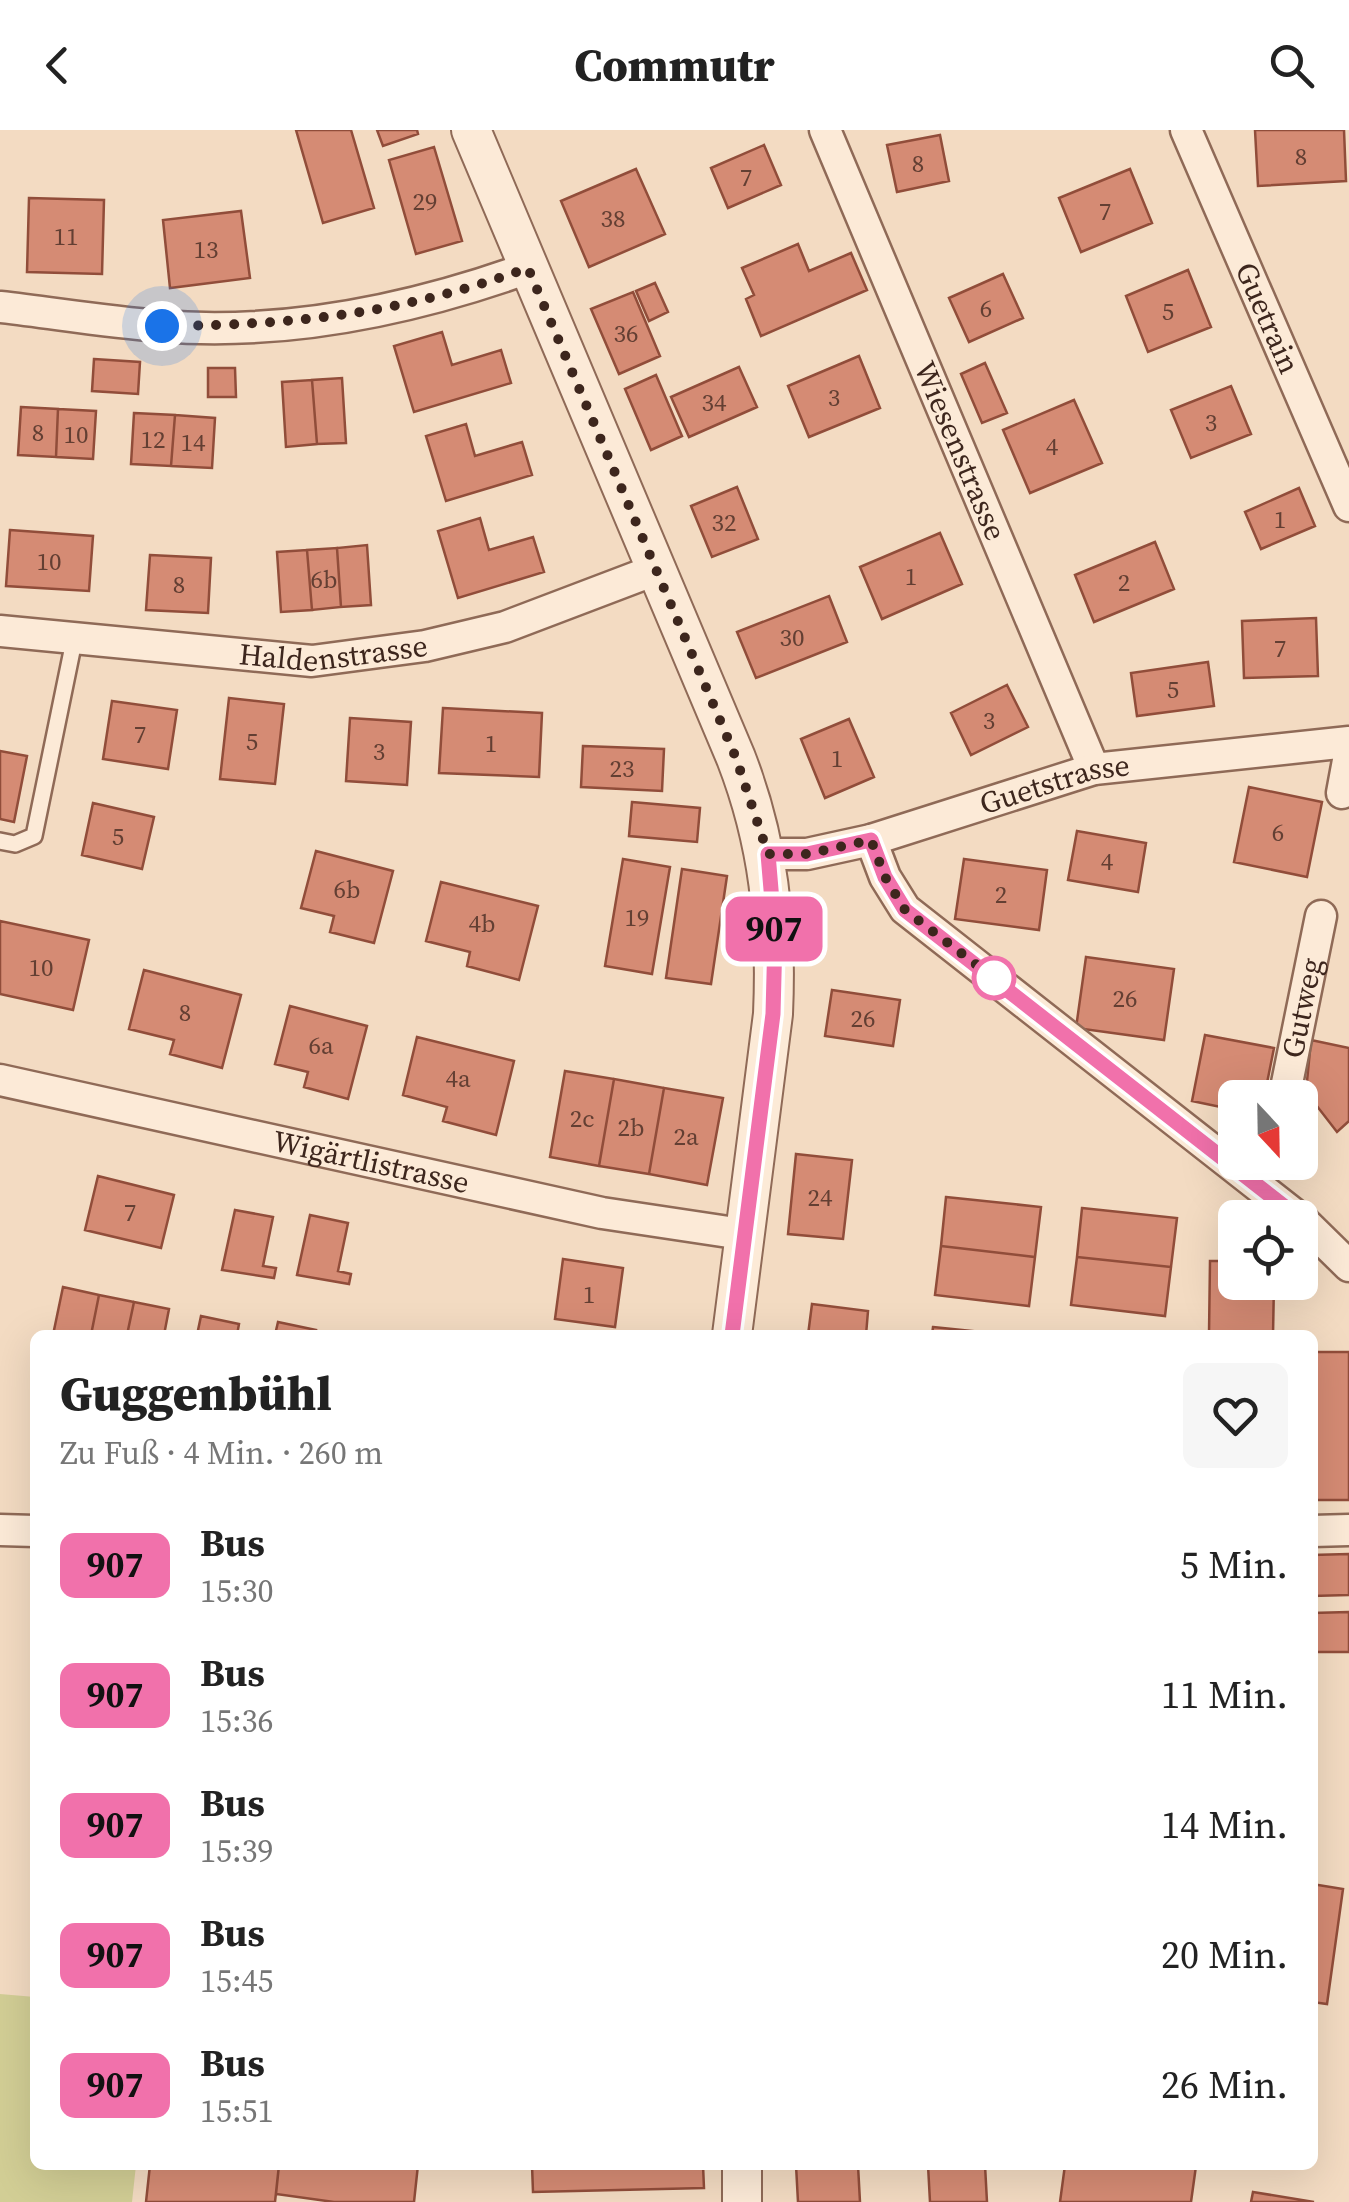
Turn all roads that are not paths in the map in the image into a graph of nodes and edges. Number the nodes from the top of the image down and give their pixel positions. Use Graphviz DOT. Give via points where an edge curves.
graph roads {
  1 [pos="471,130"];
  2 [pos="825,130"];
  3 [pos="1186,130"];
  4 [pos="528,268"];
  5 [pos="0,307"];
  6 [pos="1349,506"];
  7 [pos="655,570"];
  8 [pos="0,631"];
  9 [pos="74,641"];
  10 [pos="1349,742"];
  11 [pos="1349,754"];
  12 [pos="1094,768"];
  13 [pos="1342,793"];
  14 [pos="0,840"];
  15 [pos="871,840"];
  16 [pos="768,854"];
  17 [pos="1321,916"];
  18 [pos="0,1080"];
  19 [pos="1288,1080"];
  20 [pos="1218,1140"];
  21 [pos="1270,1180"];
  22 [pos="1286,1200"];
  23 [pos="742,1234"];
  24 [pos="1318,1236"];
  25 [pos="1349,1266"];
  26 [pos="732,1330"];
  27 [pos="0,1530"];
  28 [pos="30,1530"];
  29 [pos="1349,1530"];
  30 [pos="1318,1531"];
  31 [pos="742,2170"];
  32 [pos="742,2202"];
  1 -- 4 [label="street"];
  2 -- 12 [label="street, Wiesenstrasse"];
  3 -- 6 [label="street, Guetrain"];
  4 -- 5 [label="street" via="406,305 259,326 162,326"];
  4 -- 7 [label="street"];
  7 -- 9 [label="street, Haldenstrasse" via="504,627 425,646 312,660"];
  7 -- 16 [label="street" via="736,758"];
  8 -- 9 [label="street, Haldenstrasse"];
  9 -- 14 [label="lane" via="34,836 15,844"];
  10 -- 12 [label="street, Guetstrasse"];
  11 -- 13 [label="street"];
  12 -- 15 [label="street, Guetstrasse"];
  15 -- 16 [label="street, Guetstrasse" via="807,854"];
  15 -- 20 [label="street" via="905,910"];
  16 -- 23 [label="street" via="773,1014"];
  17 -- 19 [label="street, Gutweg"];
  18 -- 23 [label="street, Wigärtlistrasse" via="584,1210"];
  21 -- 22 [label="street"];
  23 -- 26 [label="street"];
  24 -- 25 [label="street"];
  27 -- 28 [label="street"];
  29 -- 30 [label="street"];
  31 -- 32 [label="street"];
}
